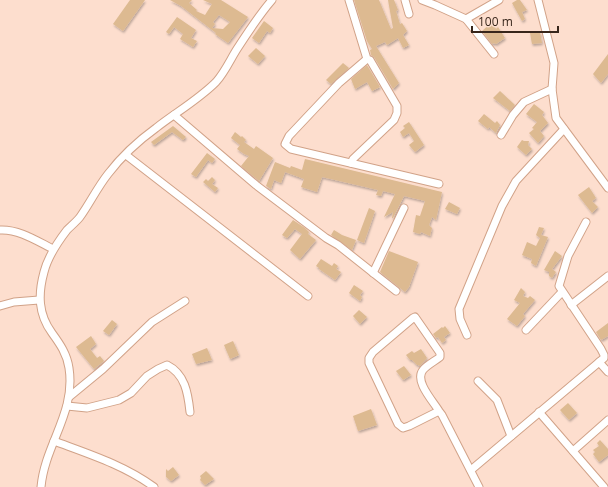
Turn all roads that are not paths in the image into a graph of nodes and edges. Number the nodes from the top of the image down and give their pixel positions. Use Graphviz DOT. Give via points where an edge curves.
graph roads {
  1 [pos="272,0"];
  2 [pos="349,0"];
  3 [pos="405,0"];
  4 [pos="422,0"];
  5 [pos="499,0"];
  6 [pos="538,0"];
  7 [pos="490,2"];
  8 [pos="410,14"];
  9 [pos="466,19"];
  10 [pos="494,54"];
  11 [pos="367,59"];
  12 [pos="552,89"];
  13 [pos="174,115"];
  14 [pos="564,129"];
  15 [pos="501,135"];
  16 [pos="126,155"];
  17 [pos="351,163"];
  18 [pos="440,184"];
  19 [pos="607,184"];
  20 [pos="404,208"];
  21 [pos="586,222"];
  22 [pos="0,230"];
  23 [pos="53,249"];
  24 [pos="373,273"];
  25 [pos="608,276"];
  26 [pos="396,291"];
  27 [pos="562,292"];
  28 [pos="308,296"];
  29 [pos="39,300"];
  30 [pos="185,301"];
  31 [pos="571,305"];
  32 [pos="0,306"];
  33 [pos="526,330"];
  34 [pos="467,335"];
  35 [pos="599,362"];
  36 [pos="608,372"];
  37 [pos="478,381"];
  38 [pos="69,397"];
  39 [pos="68,406"];
  40 [pos="439,411"];
  41 [pos="190,412"];
  42 [pos="539,412"];
  43 [pos="608,420"];
  44 [pos="511,436"];
  45 [pos="54,441"];
  46 [pos="573,451"];
  47 [pos="471,470"];
  48 [pos="41,487"];
  49 [pos="154,487"];
  50 [pos="479,487"];
  51 [pos="604,487"];
  1 -- 13 [label="street" via="248,32 227,68 215,82"];
  2 -- 11 [label="street"];
  3 -- 8 [label="street"];
  4 -- 9 [label="street"];
  5 -- 7 [label="street"];
  6 -- 12 [label="street" via="554,63"];
  7 -- 9 [label="street"];
  9 -- 10 [label="street"];
  11 -- 17 [label="street" via="375,67 395,102 397,113 394,120"];
  11 -- 17 [label="street" via="339,83 289,136 285,144 291,149"];
  12 -- 14 [label="street" via="556,118"];
  12 -- 15 [label="street" via="524,102"];
  13 -- 16 [label="street" via="155,128"];
  13 -- 24 [label="street" via="256,185"];
  14 -- 19 [label="street"];
  14 -- 34 [label="street" via="516,181 502,206 459,309"];
  16 -- 23 [label="street" via="107,175 79,218"];
  16 -- 28 [label="street"];
  17 -- 18 [label="street"];
  20 -- 24 [label="street"];
  21 -- 27 [label="street" via="568,256 559,286"];
  22 -- 23 [label="street" via="17,232"];
  23 -- 29 [label="street" via="44,274"];
  24 -- 26 [label="street"];
  25 -- 31 [label="street"];
  27 -- 31 [label="street"];
  27 -- 33 [label="street"];
  29 -- 32 [label="street"];
  29 -- 38 [label="street" via="51,332 67,358"];
  30 -- 38 [label="street" via="152,322 103,369"];
  31 -- 35 [label="street" via="604,355"];
  35 -- 36 [label="street"];
  35 -- 42 [label="street"];
  37 -- 44 [label="street" via="497,400"];
  38 -- 39 [label="street"];
  39 -- 41 [label="street" via="87,408 119,400 131,393 147,376 167,365 181,376"];
  39 -- 45 [label="street"];
  40 -- 40 [label="street" via="403,428 398,424 369,363 369,358 374,352 415,317 440,353 440,357 423,370 420,377 420,383"];
  40 -- 47 [label="street"];
  42 -- 44 [label="street"];
  42 -- 46 [label="street"];
  43 -- 46 [label="street"];
  44 -- 47 [label="street"];
  45 -- 48 [label="street" via="45,464"];
  45 -- 49 [label="street" via="128,470"];
  46 -- 51 [label="street"];
  47 -- 50 [label="street"];
}
